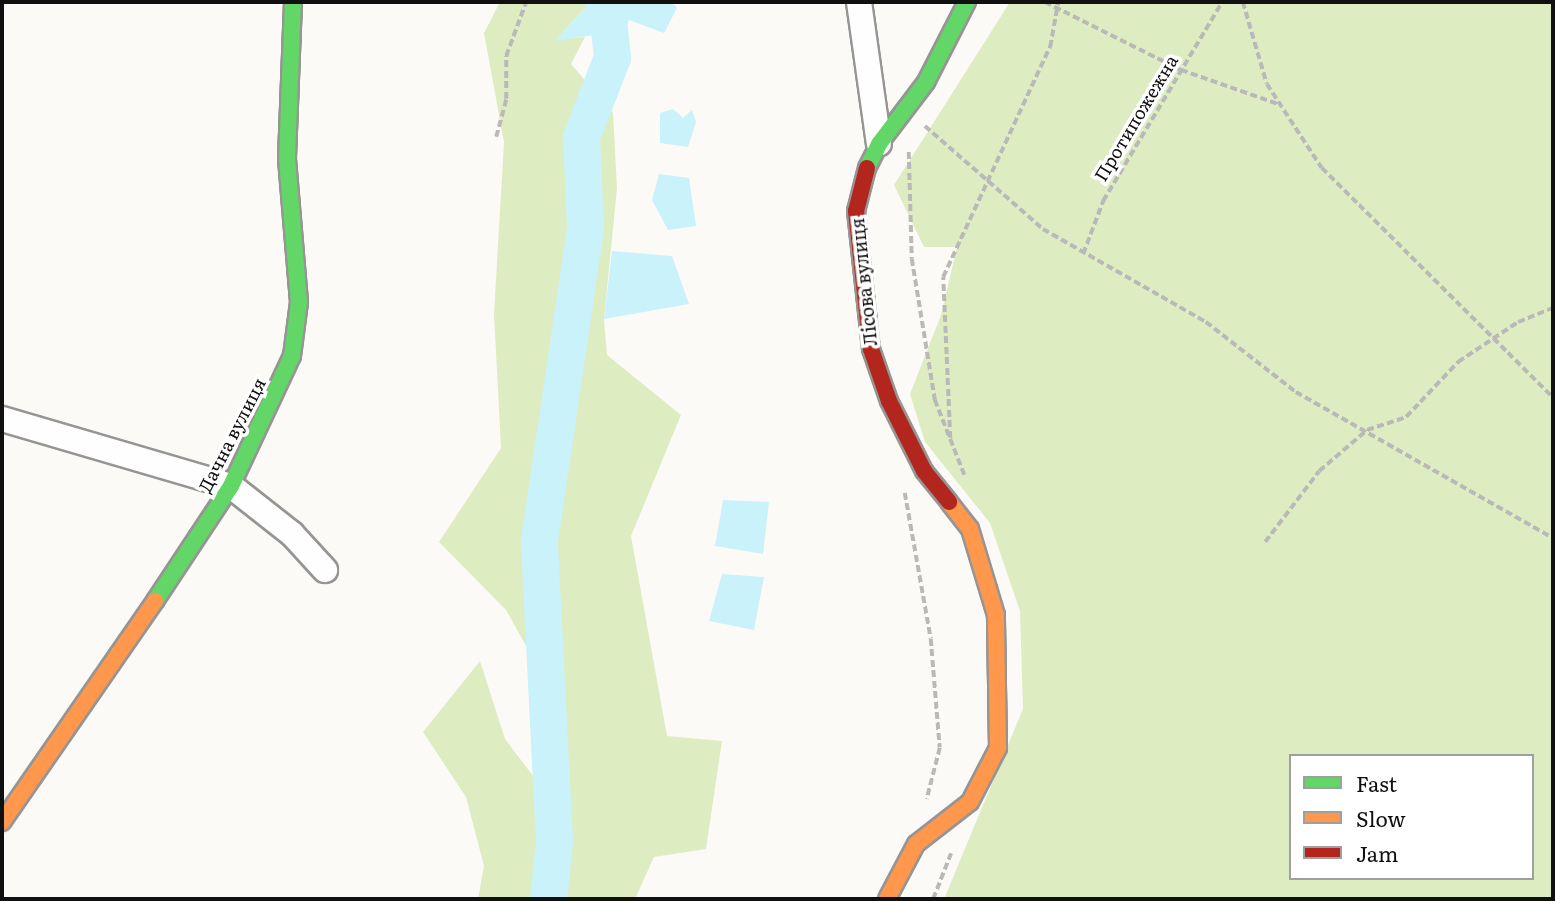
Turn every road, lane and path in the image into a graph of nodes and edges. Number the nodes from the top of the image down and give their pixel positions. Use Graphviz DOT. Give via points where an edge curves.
graph roads {
  1 [pos="293,2"];
  2 [pos="526,2"];
  3 [pos="859,2"];
  4 [pos="967,2"];
  5 [pos="1045,2"];
  6 [pos="1058,2"];
  7 [pos="1222,2"];
  8 [pos="1243,2"];
  9 [pos="1057,8"];
  10 [pos="1181,70"];
  11 [pos="1280,104"];
  12 [pos="905,109"];
  13 [pos="496,136"];
  14 [pos="879,144"];
  15 [pos="909,147"];
  16 [pos="989,181"];
  17 [pos="1083,254"];
  18 [pos="1553,308"];
  19 [pos="1494,339"];
  20 [pos="1553,397"];
  21 [pos="2,419"];
  22 [pos="1367,430"];
  23 [pos="950,438"];
  24 [pos="903,480"];
  25 [pos="966,480"];
  26 [pos="231,486"];
  27 [pos="1553,538"];
  28 [pos="1265,542"];
  29 [pos="325,570"];
  30 [pos="925,808"];
  31 [pos="2,822"];
  32 [pos="887,899"];
  1 -- 26 [label="street, Дачна вулиця" via="288,158 299,302 294,343 272,404"];
  2 -- 13 [label="path" via="506,56 506,99"];
  3 -- 14 [label="street"];
  4 -- 12 [label="street, Лісова вулиця" via="926,82"];
  5 -- 9 [label="path"];
  6 -- 9 [label="path"];
  7 -- 10 [label="path, Протипожежна"];
  8 -- 11 [label="path" via="1267,84"];
  9 -- 10 [label="path"];
  9 -- 16 [label="path" via="1050,47"];
  10 -- 11 [label="path"];
  10 -- 17 [label="path, Протипожежна" via="1103,201"];
  11 -- 19 [label="path" via="1322,168"];
  12 -- 14 [label="street, Лісова вулиця"];
  12 -- 16 [label="path"];
  14 -- 32 [label="street, Лісова вулиця" via="860,181 856,211 870,349 889,401 924,471 970,529 996,615 998,748 970,802 916,844"];
  15 -- 23 [label="path" via="912,259 935,400"];
  16 -- 17 [label="path" via="1044,229"];
  16 -- 23 [label="path" via="943,277"];
  17 -- 22 [label="path" via="1206,322 1296,392"];
  18 -- 19 [label="path" via="1518,322"];
  19 -- 20 [label="path"];
  19 -- 22 [label="path" via="1458,362 1406,417"];
  21 -- 26 [label="street"];
  22 -- 27 [label="path"];
  22 -- 28 [label="path" via="1319,471"];
  23 -- 25 [label="path"];
  24 -- 30 [label="path" via="931,639 940,748"];
  26 -- 29 [label="street" via="292,534"];
  26 -- 31 [label="street, Дачна вулиця"];
}
